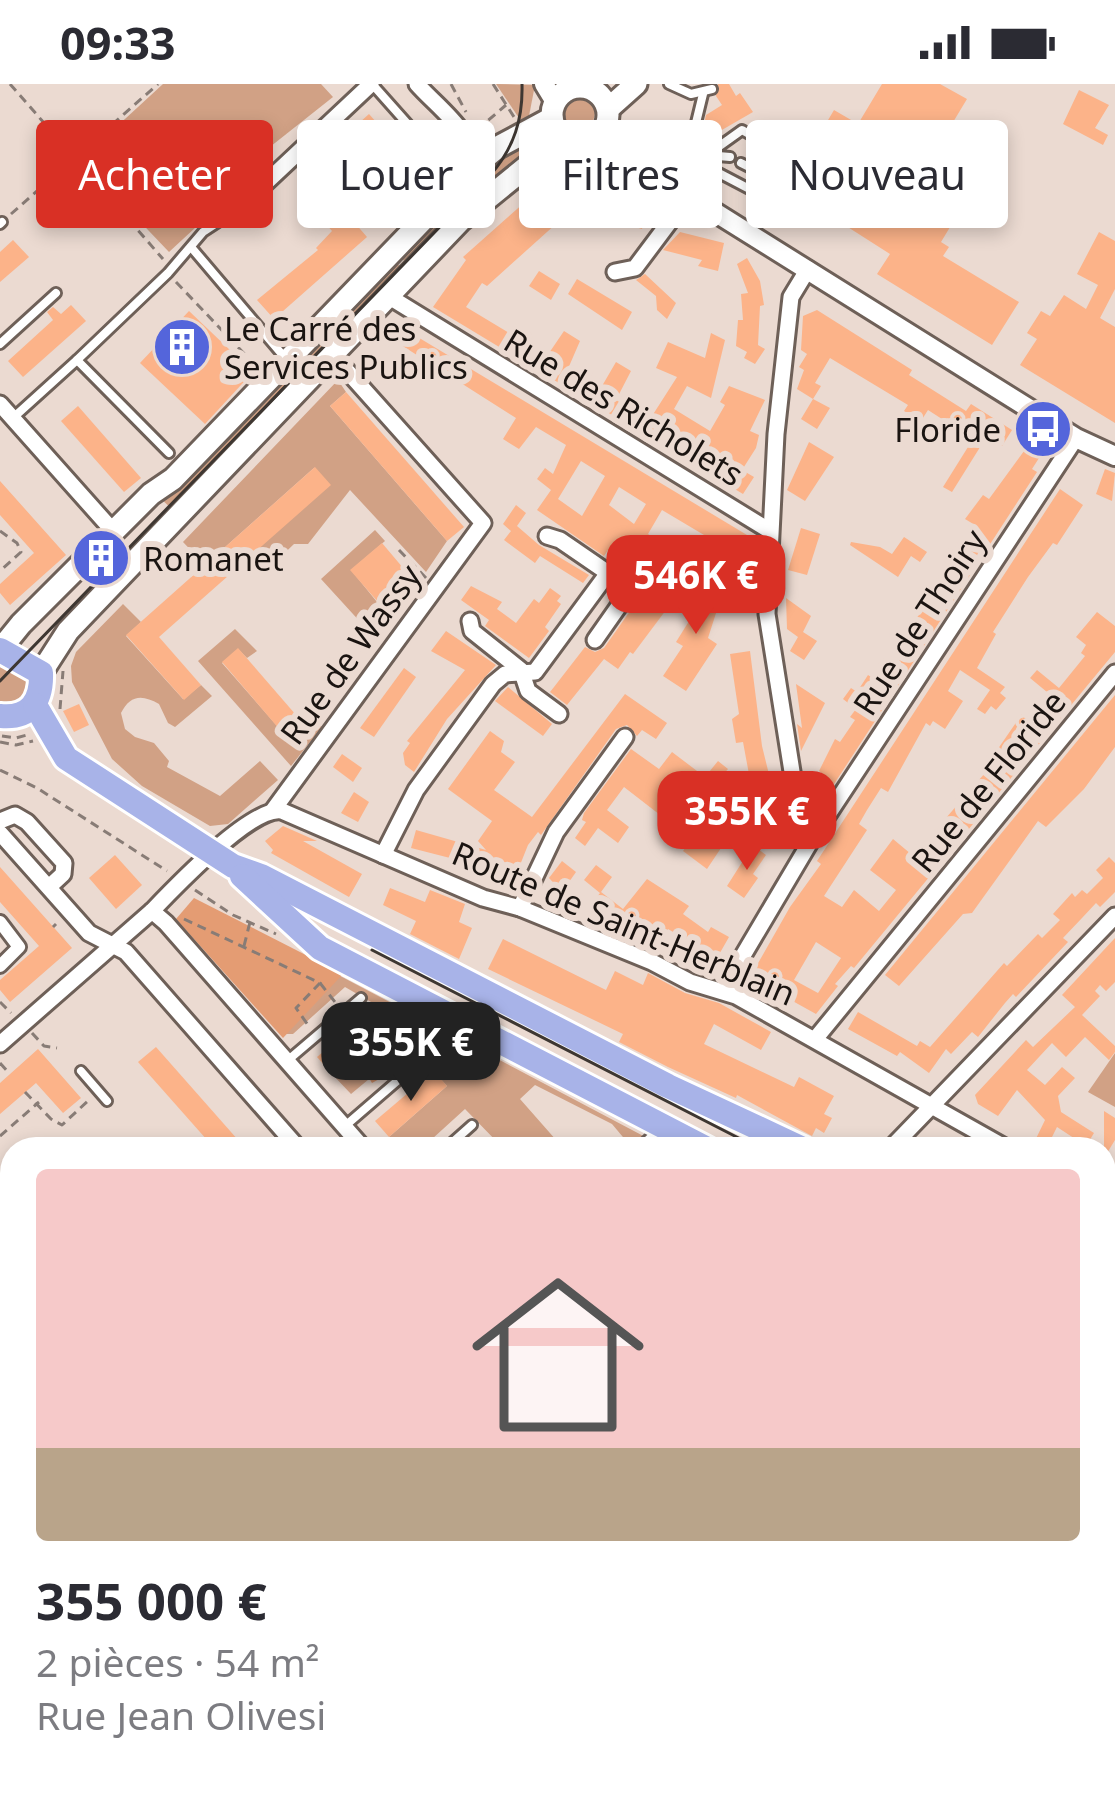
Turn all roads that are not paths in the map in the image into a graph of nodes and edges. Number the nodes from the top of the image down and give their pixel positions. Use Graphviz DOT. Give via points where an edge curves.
graph roads {
  1 [pos="372,84"];
  2 [pos="417,84"];
  3 [pos="636,84"];
  4 [pos="669,84"];
  5 [pos="595,97"];
  6 [pos="550,101"];
  7 [pos="404,120"];
  8 [pos="457,120"];
  9 [pos="698,120"];
  10 [pos="495,151"];
  11 [pos="722,156"];
  12 [pos="730,157"];
  13 [pos="741,163"];
  14 [pos="746,166"];
  15 [pos="519,172"];
  16 [pos="273,176"];
  17 [pos="722,214"];
  18 [pos="208,228"];
  19 [pos="414,228"];
  20 [pos="661,228"];
  21 [pos="190,247"];
  22 [pos="808,268"];
  23 [pos="615,272"];
  24 [pos="56,293"];
  25 [pos="388,296"];
  26 [pos="0,344"];
  27 [pos="332,353"];
  28 [pos="286,358"];
  29 [pos="77,360"];
  30 [pos="0,404"];
  31 [pos="12,418"];
  32 [pos="1076,438"];
  33 [pos="169,453"];
  34 [pos="1115,456"];
  35 [pos="770,530"];
  36 [pos="114,532"];
  37 [pos="547,536"];
  38 [pos="608,573"];
  39 [pos="470,621"];
  40 [pos="595,640"];
  41 [pos="0,650"];
  42 [pos="521,670"];
  43 [pos="1115,673"];
  44 [pos="40,674"];
  45 [pos="35,705"];
  46 [pos="559,714"];
  47 [pos="0,716"];
  48 [pos="625,736"];
  49 [pos="732,782"];
  50 [pos="274,809"];
  51 [pos="0,821"];
  52 [pos="800,822"];
  53 [pos="0,833"];
  54 [pos="812,839"];
  55 [pos="383,855"];
  56 [pos="222,858"];
  57 [pos="49,887"];
  58 [pos="520,908"];
  59 [pos="152,911"];
  60 [pos="1115,916"];
  61 [pos="0,922"];
  62 [pos="112,945"];
  63 [pos="0,966"];
  64 [pos="722,991"];
  65 [pos="361,998"];
  66 [pos="816,1038"];
  67 [pos="0,1044"];
  68 [pos="286,1062"];
  69 [pos="418,1063"];
  70 [pos="81,1071"];
  71 [pos="107,1101"];
  72 [pos="932,1106"];
  73 [pos="472,1125"];
  74 [pos="344,1127"];
  75 [pos="666,1128"];
  76 [pos="288,1137"];
  77 [pos="353,1137"];
  78 [pos="458,1137"];
  79 [pos="656,1137"];
  80 [pos="684,1137"];
  81 [pos="777,1137"];
  82 [pos="902,1137"];
  83 [pos="987,1137"];
  1 -- 7 [label="lane"];
  1 -- 16 [label="street"];
  2 -- 8 [label="street"];
  3 -- 5 [label="main road"];
  4 -- 9 [label="lane" via="707,92"];
  5 -- 6 [label="main road"];
  6 -- 10 [label="main road"];
  11 -- 12 [label="lane"];
  13 -- 14 [label="lane"];
  15 -- 25 [label="main road"];
  17 -- 22 [label="street"];
  18 -- 21 [label="lane"];
  19 -- 28 [label="main road"];
  20 -- 23 [label="street" via="635,268"];
  21 -- 28 [label="lane"];
  21 -- 29 [label="lane"];
  22 -- 32 [label="street"];
  22 -- 35 [label="street" via="791,297"];
  24 -- 26 [label="lane"];
  25 -- 27 [label="main road"];
  25 -- 35 [label="street, Rue des Richolets"];
  27 -- 44 [label="main road" via="68,631"];
  27 -- 50 [label="street, Rue de Wassy" via="483,524"];
  28 -- 36 [label="main road"];
  29 -- 31 [label="lane"];
  29 -- 33 [label="lane"];
  30 -- 31 [label="street"];
  31 -- 36 [label="street"];
  32 -- 34 [label="street"];
  32 -- 54 [label="street, Rue de Thoiry"];
  35 -- 52 [label="street" via="768,631"];
  36 -- 41 [label="main road"];
  37 -- 38 [label="street"];
  38 -- 40 [label="street" via="628,592"];
  38 -- 42 [label="street" via="535,672"];
  39 -- 42 [label="street"];
  41 -- 44 [label="main road"];
  42 -- 46 [label="street" via="529,691"];
  42 -- 55 [label="street" via="493,684 416,790"];
  43 -- 66 [label="street, Rue de Floride"];
  44 -- 45 [label="main road"];
  45 -- 47 [label="main road"];
  45 -- 56 [label="main road" via="66,758"];
  48 -- 58 [label="street" via="556,832"];
  49 -- 52 [label="street" via="772,829"];
  50 -- 55 [label="street, Route de Saint-Herblain"];
  50 -- 56 [label="street"];
  51 -- 57 [label="street" via="15,815 28,822 64,862"];
  52 -- 54 [label="street"];
  53 -- 57 [label="street"];
  54 -- 64 [label="street, Rue de Thoiry"];
  55 -- 58 [label="street, Route de Saint-Herblain"];
  56 -- 59 [label="street" via="180,881"];
  56 -- 75 [label="main road" via="320,948"];
  56 -- 81 [label="main road"];
  57 -- 62 [label="street" via="89,933"];
  58 -- 64 [label="street, Route de Saint-Herblain"];
  59 -- 62 [label="street"];
  59 -- 68 [label="street"];
  60 -- 72 [label="street"];
  61 -- 63 [label="street" via="20,947"];
  62 -- 67 [label="street"];
  62 -- 76 [label="street"];
  64 -- 66 [label="street, Route de Saint-Herblain"];
  65 -- 68 [label="lane"];
  66 -- 72 [label="street, Route de Saint-Herblain"];
  68 -- 74 [label="street"];
  69 -- 74 [label="lane"];
  70 -- 71 [label="lane"];
  72 -- 82 [label="street"];
  72 -- 83 [label="street, Route de Saint-Herblain"];
  73 -- 78 [label="lane"];
  74 -- 77 [label="street"];
  75 -- 79 [label="street"];
  75 -- 80 [label="main road"];
}
